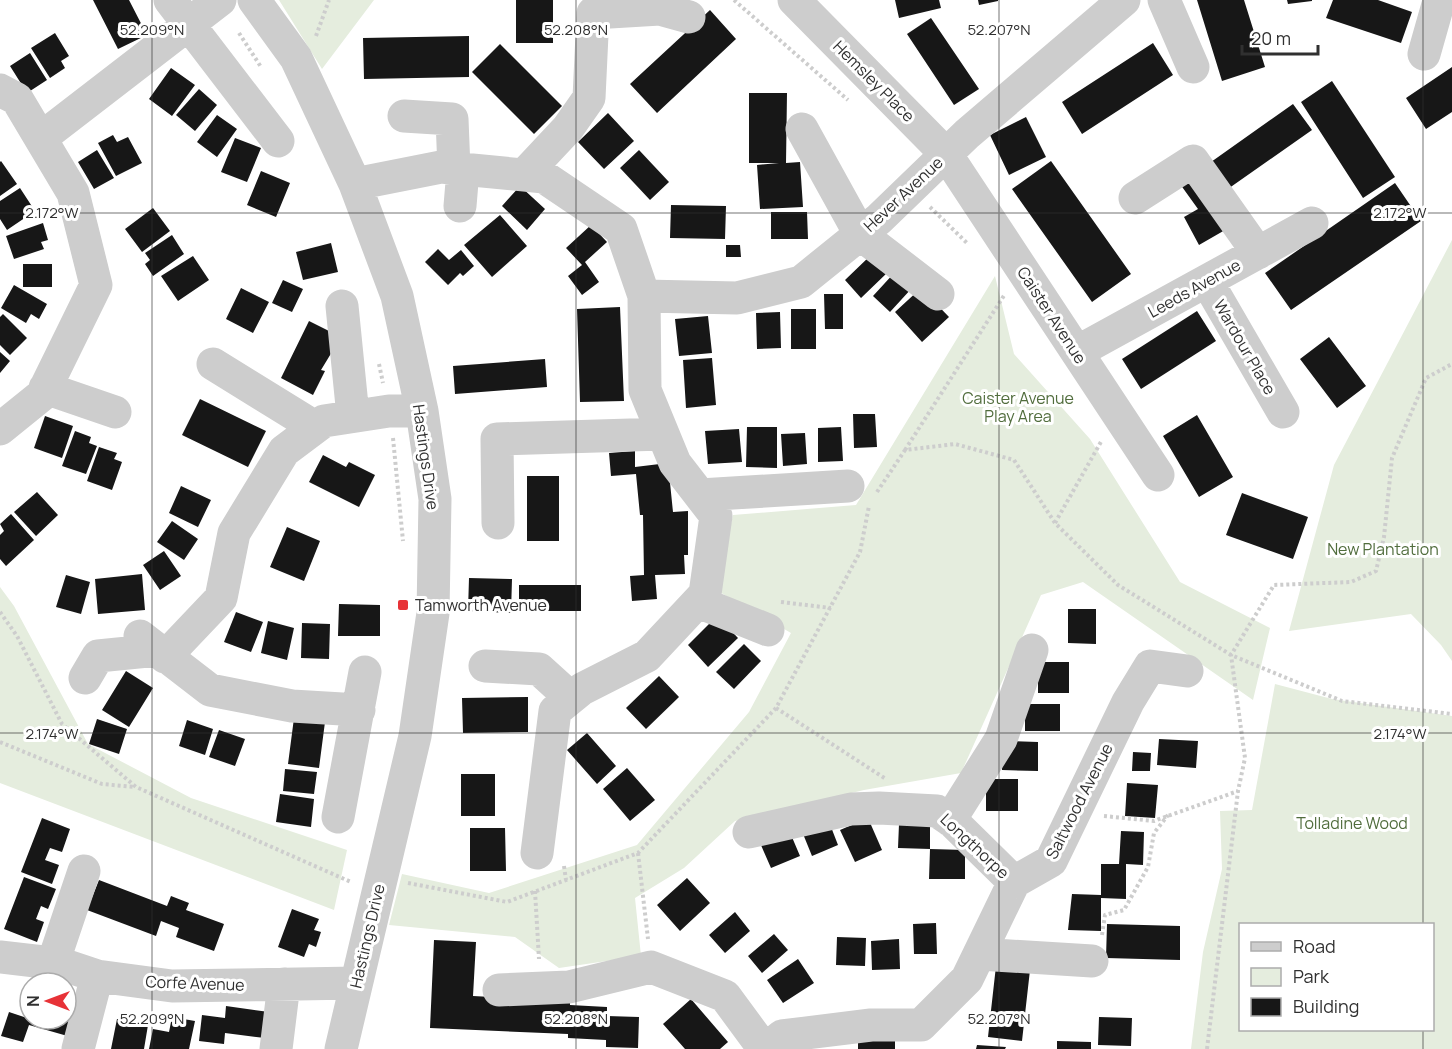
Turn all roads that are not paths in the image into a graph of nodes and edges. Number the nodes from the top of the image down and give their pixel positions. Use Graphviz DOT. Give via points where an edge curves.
graph roads {
  1 [pos="220,0"];
  2 [pos="254,0"];
  3 [pos="1125,0"];
  4 [pos="1164,0"];
  5 [pos="1444,3"];
  6 [pos="798,4"];
  7 [pos="179,12"];
  8 [pos="689,17"];
  9 [pos="1424,54"];
  10 [pos="1193,67"];
  11 [pos="0,90"];
  12 [pos="404,116"];
  13 [pos="802,129"];
  14 [pos="41,138"];
  15 [pos="278,141"];
  16 [pos="946,154"];
  17 [pos="458,169"];
  18 [pos="524,175"];
  19 [pos="355,184"];
  20 [pos="1135,198"];
  21 [pos="460,206"];
  22 [pos="1312,223"];
  23 [pos="860,234"];
  24 [pos="1258,253"];
  25 [pos="1207,280"];
  26 [pos="938,294"];
  27 [pos="644,296"];
  28 [pos="342,306"];
  29 [pos="1077,352"];
  30 [pos="213,364"];
  31 [pos="45,388"];
  32 [pos="422,411"];
  33 [pos="115,412"];
  34 [pos="1283,412"];
  35 [pos="353,416"];
  36 [pos="315,427"];
  37 [pos="0,429"];
  38 [pos="663,434"];
  39 [pos="1158,476"];
  40 [pos="848,486"];
  41 [pos="700,495"];
  42 [pos="498,523"];
  43 [pos="698,602"];
  44 [pos="768,630"];
  45 [pos="154,648"];
  46 [pos="1032,650"];
  47 [pos="485,666"];
  48 [pos="1187,671"];
  49 [pos="365,672"];
  50 [pos="85,678"];
  51 [pos="571,698"];
  52 [pos="359,710"];
  53 [pos="943,815"];
  54 [pos="338,817"];
  55 [pos="749,832"];
  56 [pos="537,853"];
  57 [pos="84,871"];
  58 [pos="1014,882"];
  59 [pos="1092,948"];
  60 [pos="979,954"];
  61 [pos="0,957"];
  62 [pos="53,963"];
  63 [pos="97,976"];
  64 [pos="356,983"];
  65 [pos="284,984"];
  66 [pos="499,990"];
  67 [pos="924,1037"];
  68 [pos="78,1049"];
  69 [pos="276,1049"];
  70 [pos="341,1049"];
  71 [pos="765,1049"];
  1 -- 7 [label="street"];
  2 -- 19 [label="street, Hastings Drive" via="296,58"];
  3 -- 16 [label="street, Hever Avenue"];
  4 -- 10 [label="street"];
  5 -- 9 [label="street"];
  6 -- 16 [label="street, Hemsley Place"];
  7 -- 14 [label="street"];
  7 -- 15 [label="street"];
  8 -- 18 [label="street" via="660,9 593,13 589,98 568,128"];
  11 -- 14 [label="street" via="17,99"];
  12 -- 17 [label="street" via="452,119"];
  13 -- 23 [label="street"];
  14 -- 31 [label="street" via="73,193 96,285"];
  16 -- 23 [label="street, Hever Avenue"];
  16 -- 29 [label="street, Caister Avenue"];
  17 -- 18 [label="street"];
  17 -- 19 [label="street" via="441,167"];
  17 -- 21 [label="street"];
  18 -- 27 [label="street" via="544,177 621,229"];
  19 -- 32 [label="street, Hastings Drive" via="397,296"];
  20 -- 24 [label="street" via="1192,160"];
  22 -- 24 [label="street, Leeds Avenue"];
  23 -- 26 [label="street"];
  23 -- 27 [label="street, Hever Avenue" via="801,282 737,298"];
  24 -- 25 [label="street, Leeds Avenue"];
  25 -- 29 [label="street, Leeds Avenue"];
  25 -- 34 [label="street, Wardour Place"];
  27 -- 38 [label="street" via="645,390"];
  28 -- 35 [label="street"];
  29 -- 39 [label="street, Caister Avenue"];
  30 -- 36 [label="street"];
  31 -- 33 [label="street"];
  31 -- 37 [label="street"];
  32 -- 35 [label="street"];
  32 -- 64 [label="street, Hastings Drive" via="435,499 433,613 415,736"];
  35 -- 36 [label="street" via="324,421"];
  36 -- 45 [label="street" via="284,451 234,533 221,598"];
  38 -- 41 [label="street" via="675,463"];
  38 -- 42 [label="street" via="497,439"];
  40 -- 41 [label="street"];
  41 -- 43 [label="street" via="716,516 705,594"];
  43 -- 44 [label="street"];
  43 -- 51 [label="street" via="646,656"];
  45 -- 50 [label="street" via="98,656"];
  45 -- 52 [label="street" via="210,690 292,706"];
  46 -- 53 [label="street" via="1001,739"];
  47 -- 51 [label="street" via="539,669"];
  48 -- 58 [label="street, Saltwood Avenue" via="1150,666 1128,702 1051,861"];
  49 -- 52 [label="street"];
  51 -- 56 [label="street" via="555,711"];
  52 -- 54 [label="street"];
  53 -- 55 [label="street" via="851,809"];
  53 -- 58 [label="street, Longthorpe"];
  57 -- 62 [label="street"];
  58 -- 60 [label="street"];
  59 -- 60 [label="street"];
  60 -- 67 [label="street" via="967,979"];
  61 -- 62 [label="street, Corfe Avenue"];
  62 -- 63 [label="street, Corfe Avenue"];
  63 -- 65 [label="street, Corfe Avenue" via="172,986"];
  63 -- 68 [label="street"];
  64 -- 65 [label="street, Corfe Avenue"];
  64 -- 70 [label="street, Hastings Drive"];
  65 -- 69 [label="street"];
  66 -- 71 [label="street" via="569,987 651,967 725,996"];
  67 -- 71 [label="street" via="871,1025 783,1036"];
}
